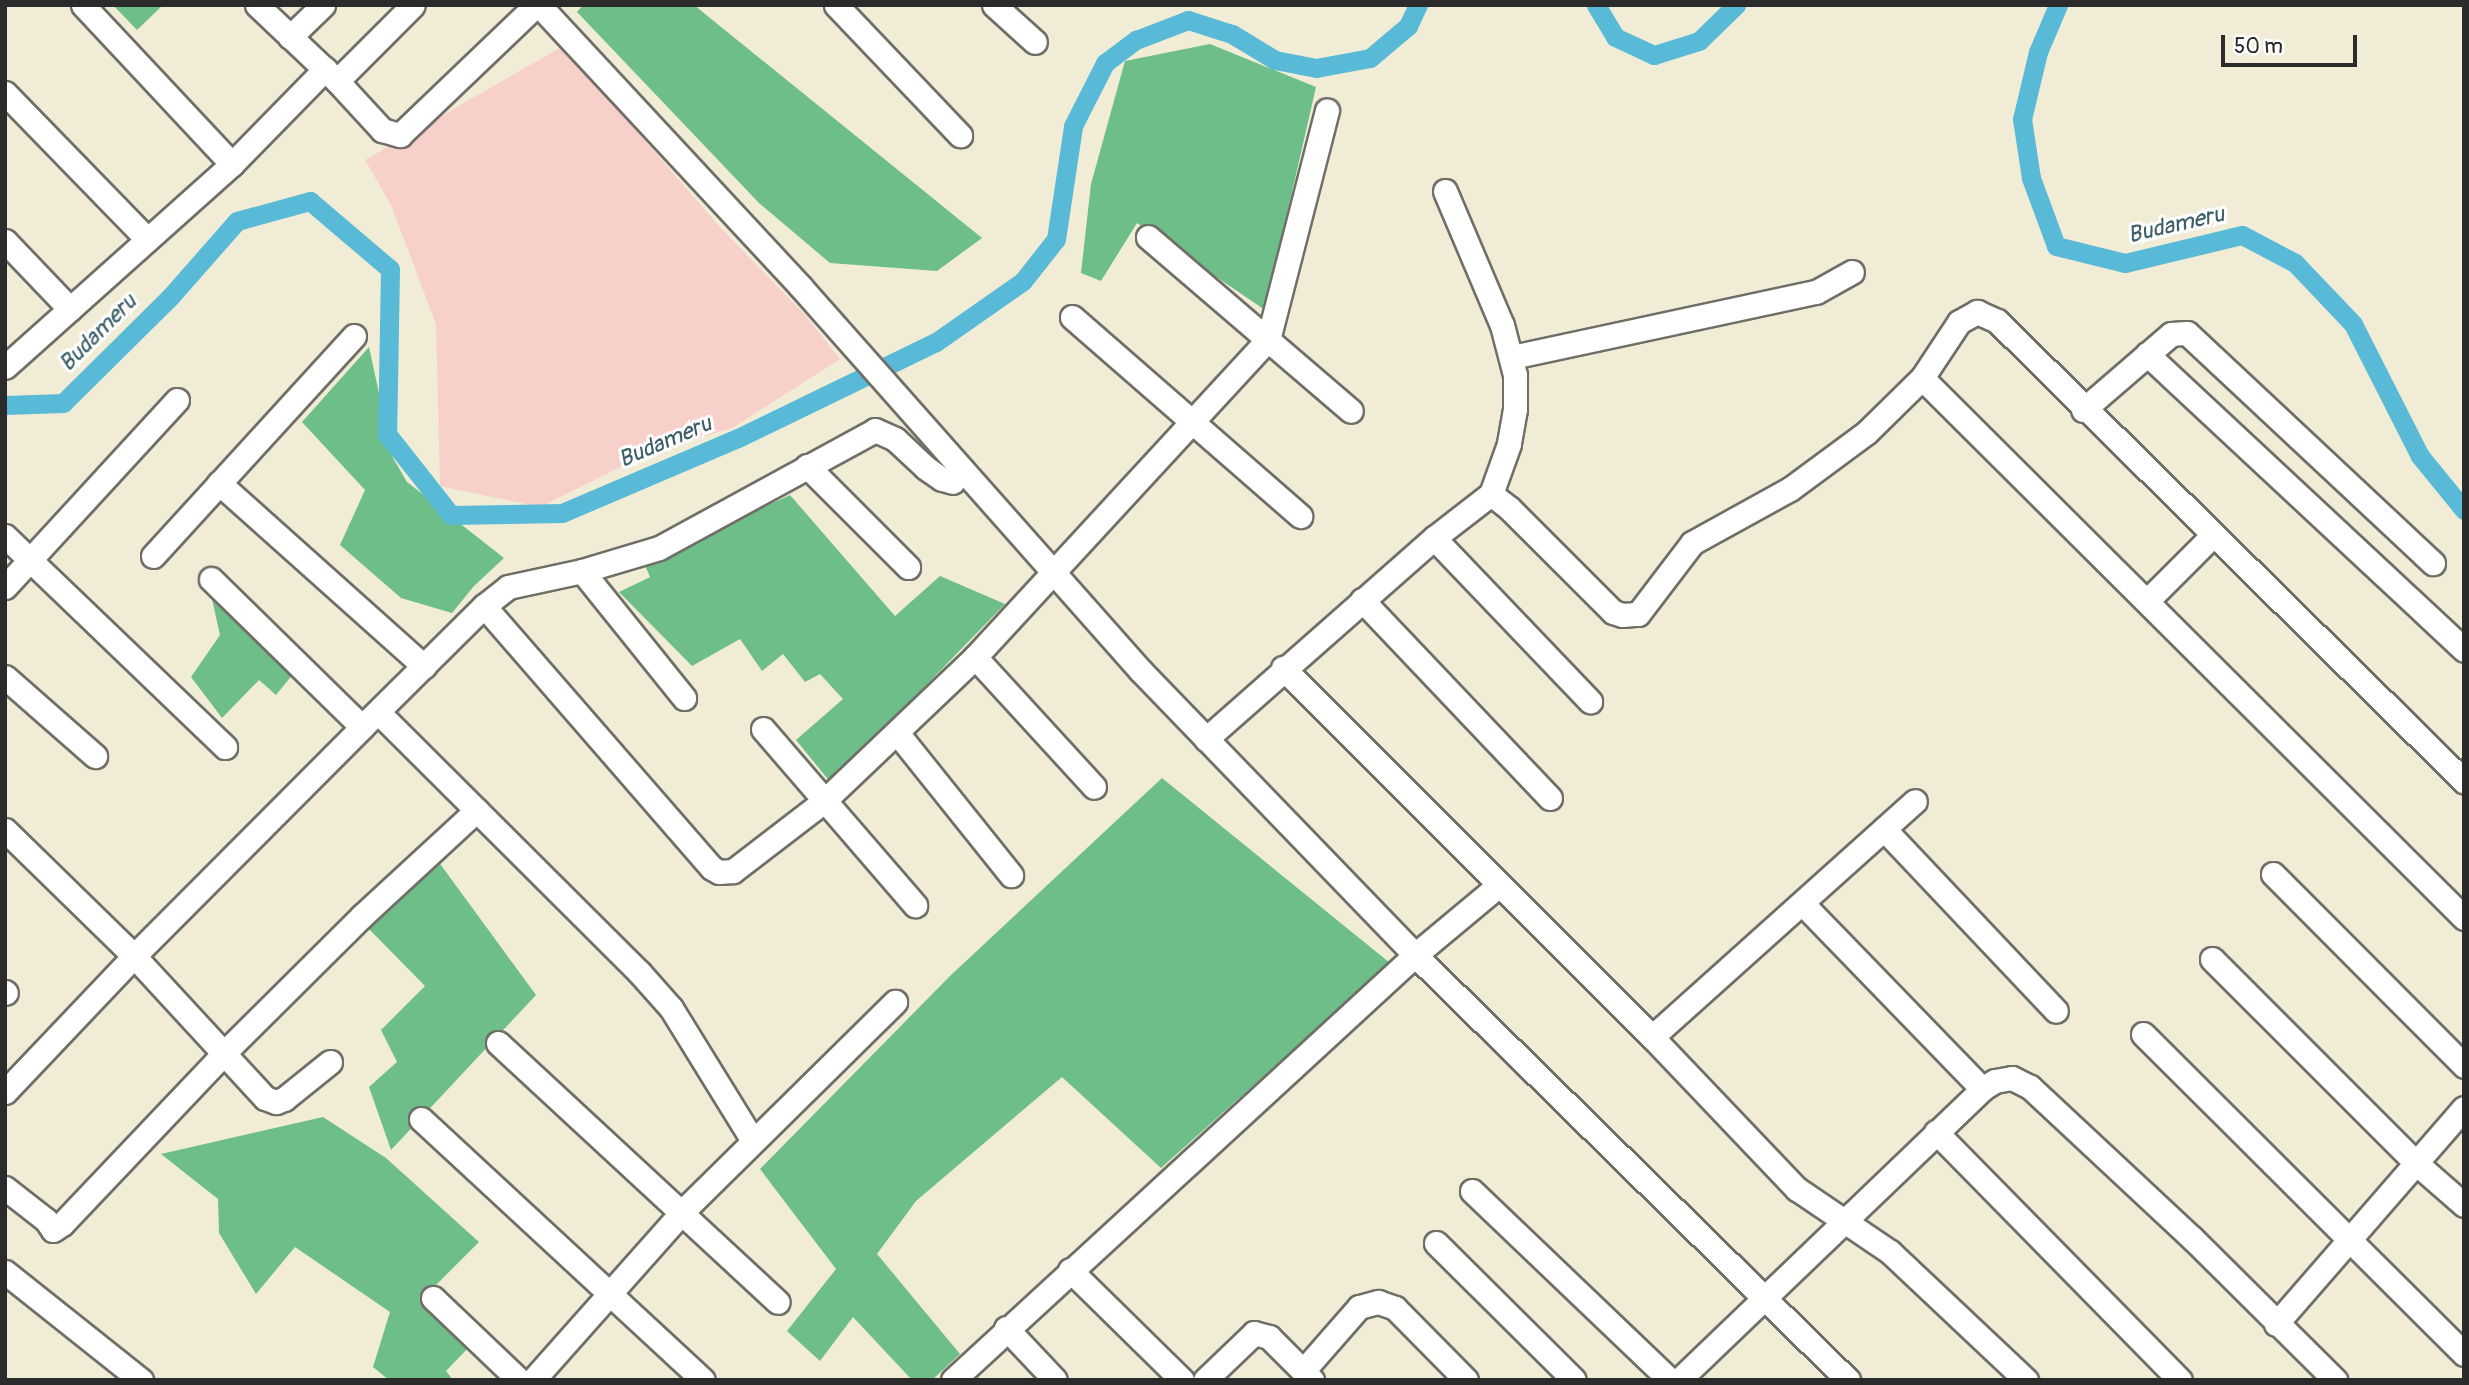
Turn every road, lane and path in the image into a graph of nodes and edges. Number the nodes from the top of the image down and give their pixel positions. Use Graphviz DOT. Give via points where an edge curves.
graph roads {
  1 [pos="83,5"];
  2 [pos="257,5"];
  3 [pos="323,5"];
  4 [pos="413,5"];
  5 [pos="538,5"];
  6 [pos="836,5"];
  7 [pos="994,5"];
  8 [pos="290,37"];
  9 [pos="1035,42"];
  10 [pos="331,75"];
  11 [pos="5,93"];
  12 [pos="1327,110"];
  13 [pos="960,135"];
  14 [pos="232,164"];
  15 [pos="1445,191"];
  16 [pos="1148,237"];
  17 [pos="147,239"];
  18 [pos="5,242"];
  19 [pos="1852,272"];
  20 [pos="70,309"];
  21 [pos="1072,317"];
  22 [pos="354,336"];
  23 [pos="1268,340"];
  24 [pos="2147,354"];
  25 [pos="1512,357"];
  26 [pos="5,367"];
  27 [pos="1922,378"];
  28 [pos="177,400"];
  29 [pos="2083,410"];
  30 [pos="1351,411"];
  31 [pos="1191,424"];
  32 [pos="807,466"];
  33 [pos="958,475"];
  34 [pos="219,483"];
  35 [pos="1491,494"];
  36 [pos="1300,516"];
  37 [pos="5,536"];
  38 [pos="2212,536"];
  39 [pos="1434,538"];
  40 [pos="153,556"];
  41 [pos="30,560"];
  42 [pos="2433,563"];
  43 [pos="908,567"];
  44 [pos="582,571"];
  45 [pos="1054,572"];
  46 [pos="211,579"];
  47 [pos="5,587"];
  48 [pos="1362,600"];
  49 [pos="2148,600"];
  50 [pos="484,606"];
  51 [pos="2464,650"];
  52 [pos="975,657"];
  53 [pos="424,666"];
  54 [pos="1283,668"];
  55 [pos="5,677"];
  56 [pos="684,698"];
  57 [pos="1590,701"];
  58 [pos="370,720"];
  59 [pos="762,729"];
  60 [pos="898,734"];
  61 [pos="1206,739"];
  62 [pos="225,747"];
  63 [pos="95,756"];
  64 [pos="2464,781"];
  65 [pos="1094,787"];
  66 [pos="1550,798"];
  67 [pos="1915,801"];
  68 [pos="823,802"];
  69 [pos="477,810"];
  70 [pos="1884,829"];
  71 [pos="5,830"];
  72 [pos="2273,874"];
  73 [pos="1011,875"];
  74 [pos="1499,885"];
  75 [pos="1802,903"];
  76 [pos="915,905"];
  77 [pos="2464,918"];
  78 [pos="1415,955"];
  79 [pos="134,956"];
  80 [pos="2212,960"];
  81 [pos="895,1002"];
  82 [pos="2056,1011"];
  83 [pos="2143,1034"];
  84 [pos="1653,1037"];
  85 [pos="498,1043"];
  86 [pos="225,1052"];
  87 [pos="330,1062"];
  88 [pos="2464,1066"];
  89 [pos="1982,1089"];
  90 [pos="5,1092"];
  91 [pos="2464,1108"];
  92 [pos="421,1119"];
  93 [pos="1936,1132"];
  94 [pos="753,1141"];
  95 [pos="2416,1163"];
  96 [pos="5,1188"];
  97 [pos="1472,1191"];
  98 [pos="2464,1205"];
  99 [pos="683,1211"];
  100 [pos="1843,1221"];
  101 [pos="2349,1240"];
  102 [pos="1436,1243"];
  103 [pos="1070,1270"];
  104 [pos="5,1272"];
  105 [pos="609,1295"];
  106 [pos="433,1298"];
  107 [pos="1765,1300"];
  108 [pos="778,1302"];
  109 [pos="2276,1324"];
  110 [pos="1006,1328"];
  111 [pos="2464,1354"];
  112 [pos="1307,1375"];
  113 [pos="955,1379"];
  114 [pos="141,1380"];
  115 [pos="519,1380"];
  116 [pos="533,1380"];
  117 [pos="703,1380"];
  118 [pos="1055,1380"];
  119 [pos="1182,1380"];
  120 [pos="1205,1380"];
  121 [pos="1466,1380"];
  122 [pos="1574,1380"];
  123 [pos="1670,1380"];
  124 [pos="1679,1380"];
  125 [pos="1848,1380"];
  126 [pos="2026,1380"];
  127 [pos="2180,1380"];
  128 [pos="2335,1380"];
  1 -- 14 [label="street"];
  2 -- 8 [label="street"];
  3 -- 8 [label="street"];
  4 -- 10 [label="street"];
  5 -- 10 [label="street" via="400,135 382,130"];
  5 -- 33 [label="street" via="800,286"];
  6 -- 13 [label="street"];
  7 -- 9 [label="street"];
  8 -- 10 [label="street"];
  10 -- 14 [label="street"];
  11 -- 17 [label="street"];
  12 -- 23 [label="street"];
  14 -- 17 [label="street"];
  15 -- 25 [label="street"];
  16 -- 23 [label="street"];
  17 -- 20 [label="street"];
  18 -- 20 [label="street"];
  19 -- 25 [label="street" via="1816,292"];
  20 -- 26 [label="street"];
  21 -- 31 [label="street"];
  22 -- 34 [label="street"];
  23 -- 30 [label="street"];
  23 -- 31 [label="street"];
  24 -- 29 [label="street"];
  24 -- 42 [label="street" via="2171,334 2180,331 2193,337"];
  24 -- 51 [label="street"];
  25 -- 35 [label="street" via="1515,409 1509,444"];
  27 -- 29 [label="street" via="1959,322 1977,312 1997,321"];
  27 -- 35 [label="street" via="1867,432 1822,466 1755,510 1692,542 1638,614 1613,612"];
  27 -- 49 [label="street"];
  28 -- 41 [label="street"];
  29 -- 38 [label="street"];
  31 -- 36 [label="street"];
  31 -- 45 [label="street"];
  32 -- 33 [label="street" via="875,430 895,439 942,479"];
  32 -- 43 [label="street"];
  32 -- 44 [label="street" via="659,548"];
  33 -- 45 [label="street"];
  34 -- 40 [label="street"];
  34 -- 53 [label="street"];
  35 -- 39 [label="street"];
  37 -- 41 [label="street"];
  38 -- 49 [label="street"];
  38 -- 64 [label="street"];
  39 -- 48 [label="street"];
  39 -- 57 [label="street"];
  41 -- 47 [label="street"];
  41 -- 62 [label="street"];
  44 -- 50 [label="street" via="521,582"];
  44 -- 56 [label="street"];
  45 -- 52 [label="street"];
  45 -- 61 [label="street"];
  46 -- 58 [label="street"];
  48 -- 54 [label="street"];
  48 -- 66 [label="street"];
  49 -- 77 [label="street"];
  50 -- 53 [label="street"];
  50 -- 68 [label="street" via="712,868 733,871"];
  52 -- 60 [label="street"];
  52 -- 65 [label="street"];
  53 -- 58 [label="street"];
  54 -- 61 [label="street"];
  54 -- 74 [label="street"];
  55 -- 63 [label="street"];
  58 -- 69 [label="street"];
  58 -- 79 [label="street"];
  59 -- 68 [label="street"];
  60 -- 68 [label="street"];
  60 -- 73 [label="street"];
  61 -- 78 [label="street"];
  67 -- 70 [label="street"];
  68 -- 76 [label="street"];
  69 -- 86 [label="street"];
  69 -- 94 [label="street" via="671,1008"];
  70 -- 75 [label="street"];
  70 -- 82 [label="street"];
  71 -- 79 [label="street"];
  72 -- 88 [label="street"];
  74 -- 78 [label="street"];
  74 -- 84 [label="street"];
  75 -- 84 [label="street"];
  75 -- 89 [label="street"];
  78 -- 103 [label="street"];
  78 -- 107 [label="street"];
  79 -- 86 [label="street"];
  79 -- 90 [label="street"];
  80 -- 95 [label="street"];
  81 -- 94 [label="street"];
  83 -- 101 [label="street"];
  84 -- 100 [label="street" via="1797,1189"];
  85 -- 99 [label="street"];
  86 -- 87 [label="street" via="265,1098 276,1102"];
  86 -- 96 [label="street" via="53,1230 47,1220"];
  89 -- 93 [label="street"];
  89 -- 109 [label="street" via="2012,1078 2030,1087 2192,1238"];
  91 -- 95 [label="street"];
  92 -- 105 [label="street"];
  93 -- 100 [label="street"];
  93 -- 127 [label="street"];
  94 -- 99 [label="street"];
  95 -- 98 [label="street"];
  95 -- 101 [label="street"];
  97 -- 123 [label="street"];
  99 -- 105 [label="street"];
  99 -- 108 [label="street"];
  100 -- 107 [label="street"];
  100 -- 126 [label="street" via="1889,1252"];
  101 -- 109 [label="street"];
  101 -- 111 [label="street"];
  102 -- 122 [label="street"];
  103 -- 110 [label="street"];
  103 -- 119 [label="street"];
  104 -- 114 [label="street"];
  105 -- 116 [label="street"];
  105 -- 117 [label="street"];
  106 -- 115 [label="street"];
  107 -- 124 [label="street"];
  107 -- 125 [label="street"];
  109 -- 128 [label="street"];
  110 -- 113 [label="street"];
  110 -- 118 [label="street"];
  112 -- 120 [label="street" via="1269,1337 1254,1333"];
  112 -- 121 [label="street" via="1359,1307 1378,1302 1395,1308"];
}
